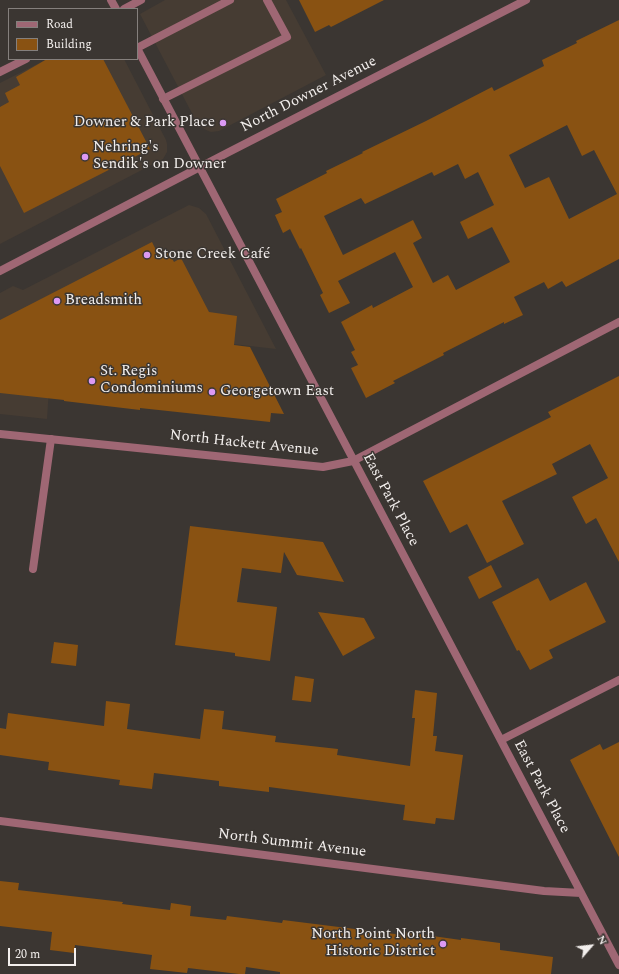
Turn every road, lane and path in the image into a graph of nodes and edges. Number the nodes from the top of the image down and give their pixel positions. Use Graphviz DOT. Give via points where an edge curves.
graph roads {
  1 [pos="141,0"];
  2 [pos="230,0"];
  3 [pos="267,0"];
  4 [pos="526,0"];
  5 [pos="126,8"];
  6 [pos="138,47"];
  7 [pos="138,50"];
  8 [pos="24,60"];
  9 [pos="0,72"];
  10 [pos="163,99"];
  11 [pos="199,168"];
  12 [pos="0,271"];
  13 [pos="619,322"];
  14 [pos="0,434"];
  15 [pos="51,439"];
  16 [pos="353,461"];
  17 [pos="33,569"];
  18 [pos="619,680"];
  19 [pos="501,740"];
  20 [pos="0,821"];
  21 [pos="581,893"];
  22 [pos="619,965"];
  1 -- 5 [label="street"];
  2 -- 6 [label="street"];
  3 -- 10 [label="street" via="287,37"];
  4 -- 11 [label="street, North Downer Avenue"];
  7 -- 10 [label="street, East Park Place"];
  8 -- 9 [label="street"];
  10 -- 11 [label="street, East Park Place"];
  11 -- 12 [label="street, North Downer Avenue"];
  11 -- 16 [label="street, East Park Place"];
  13 -- 16 [label="street, North Hackett Avenue"];
  14 -- 15 [label="street, North Hackett Avenue"];
  15 -- 16 [label="street, North Hackett Avenue" via="323,467"];
  15 -- 17 [label="street"];
  16 -- 19 [label="street, East Park Place"];
  18 -- 19 [label="street"];
  19 -- 21 [label="street, East Park Place"];
  20 -- 21 [label="street, North Summit Avenue" via="544,891"];
  21 -- 22 [label="street, East Park Place"];
}
